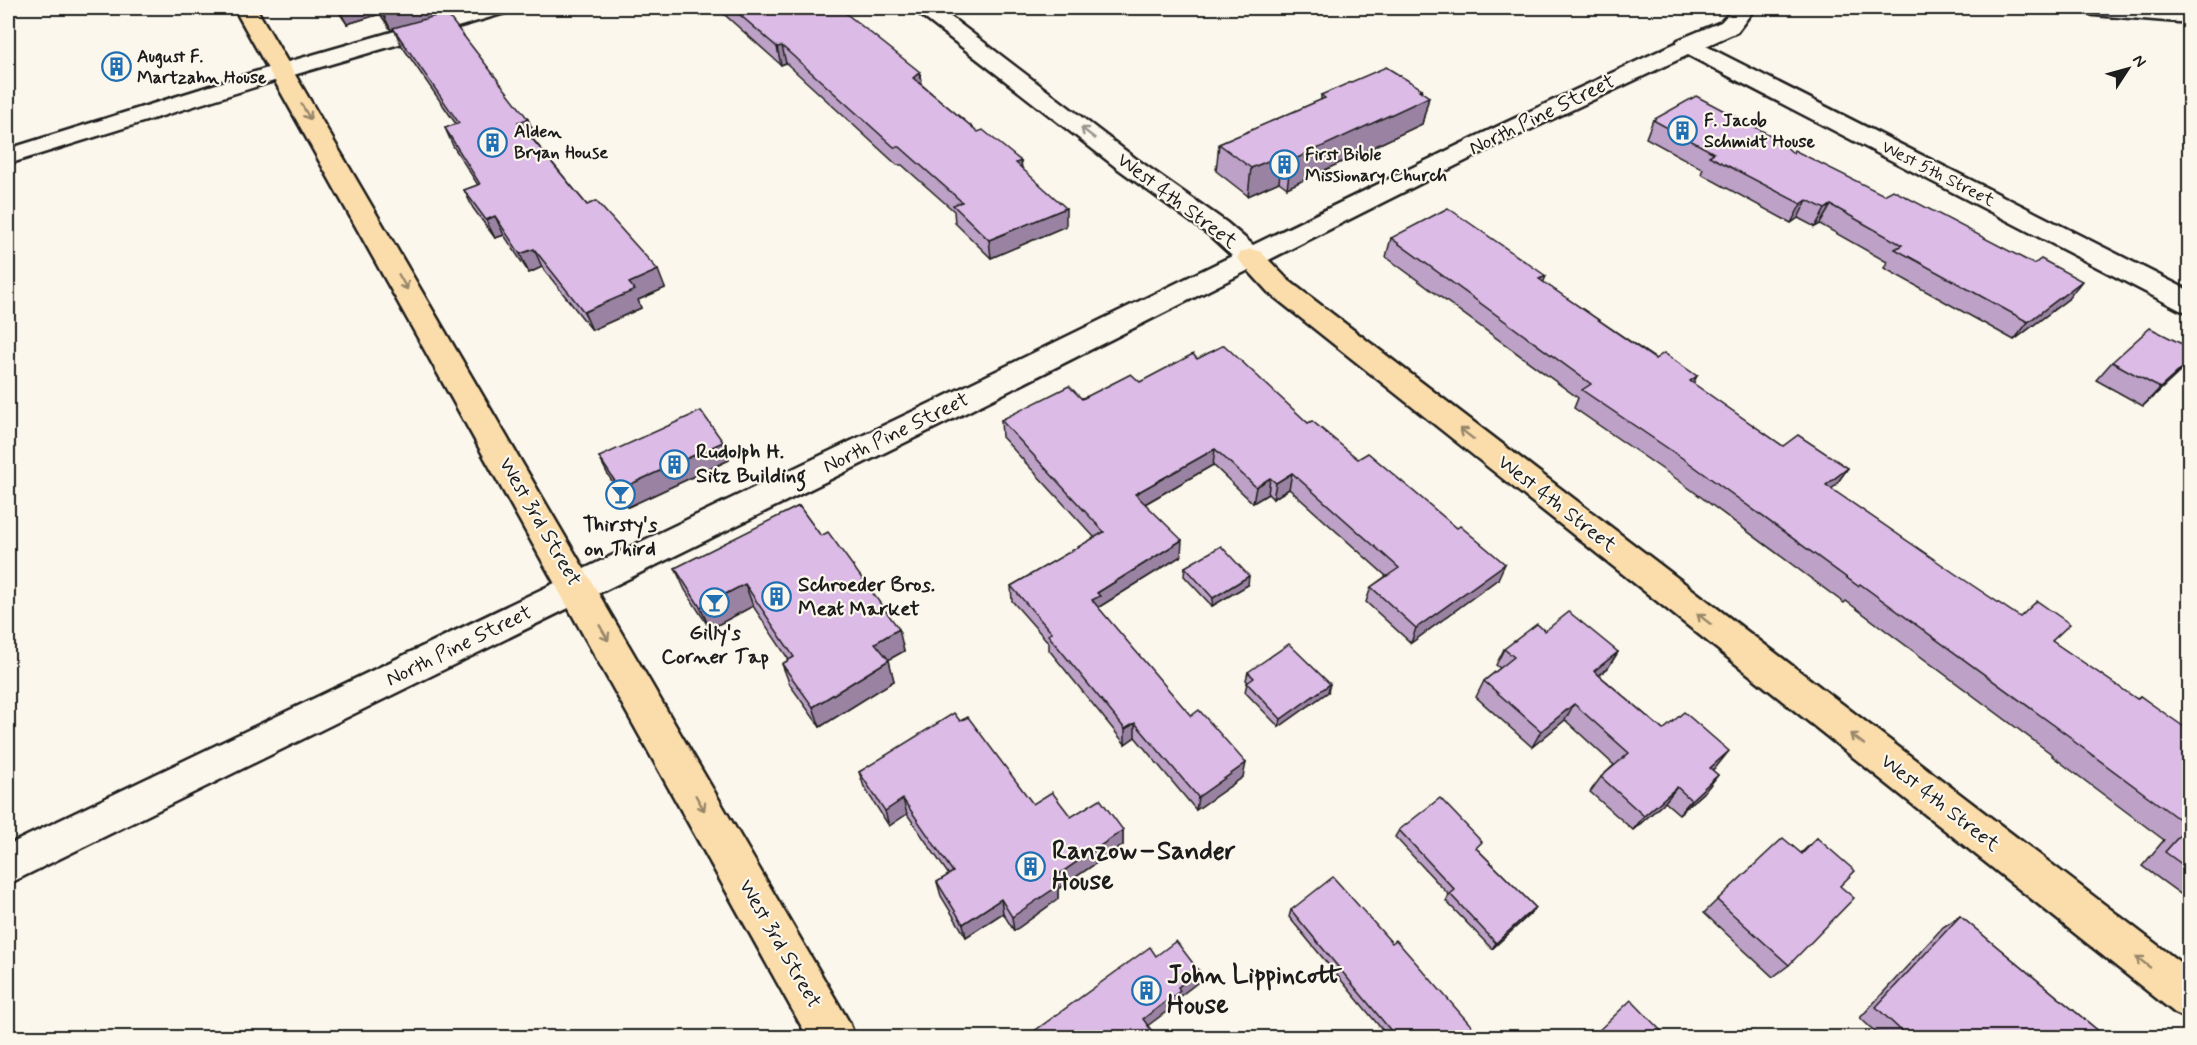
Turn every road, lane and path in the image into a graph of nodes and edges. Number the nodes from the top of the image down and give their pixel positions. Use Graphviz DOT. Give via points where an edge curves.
graph roads {
  1 [pos="245,8"];
  2 [pos="496,8"];
  3 [pos="926,8"];
  4 [pos="1745,8"];
  5 [pos="2094,8"];
  6 [pos="2190,16"];
  7 [pos="1686,45"];
  8 [pos="282,71"];
  9 [pos="8,157"];
  10 [pos="1251,258"];
  11 [pos="2190,303"];
  12 [pos="578,588"];
  13 [pos="8,865"];
  14 [pos="2190,998"];
  15 [pos="833,1038"];
  1 -- 8 [label="main road, West 3rd Street"];
  2 -- 8 [label="street"];
  10 -- 3 [label="street, West 4th Street, one-way" via="1217,228 1126,163"];
  4 -- 7 [label="street, North Pine Street" via="1729,27"];
  5 -- 6 [label="street"];
  7 -- 10 [label="street, North Pine Street"];
  7 -- 11 [label="street, West 5th Street"];
  8 -- 9 [label="street"];
  8 -- 12 [label="main road, West 3rd Street, one-way"];
  10 -- 12 [label="street, North Pine Street"];
  14 -- 10 [label="main road, West 4th Street, one-way" via="1287,293"];
  12 -- 13 [label="street, North Pine Street"];
  12 -- 15 [label="main road, West 3rd Street, one-way"];
}
